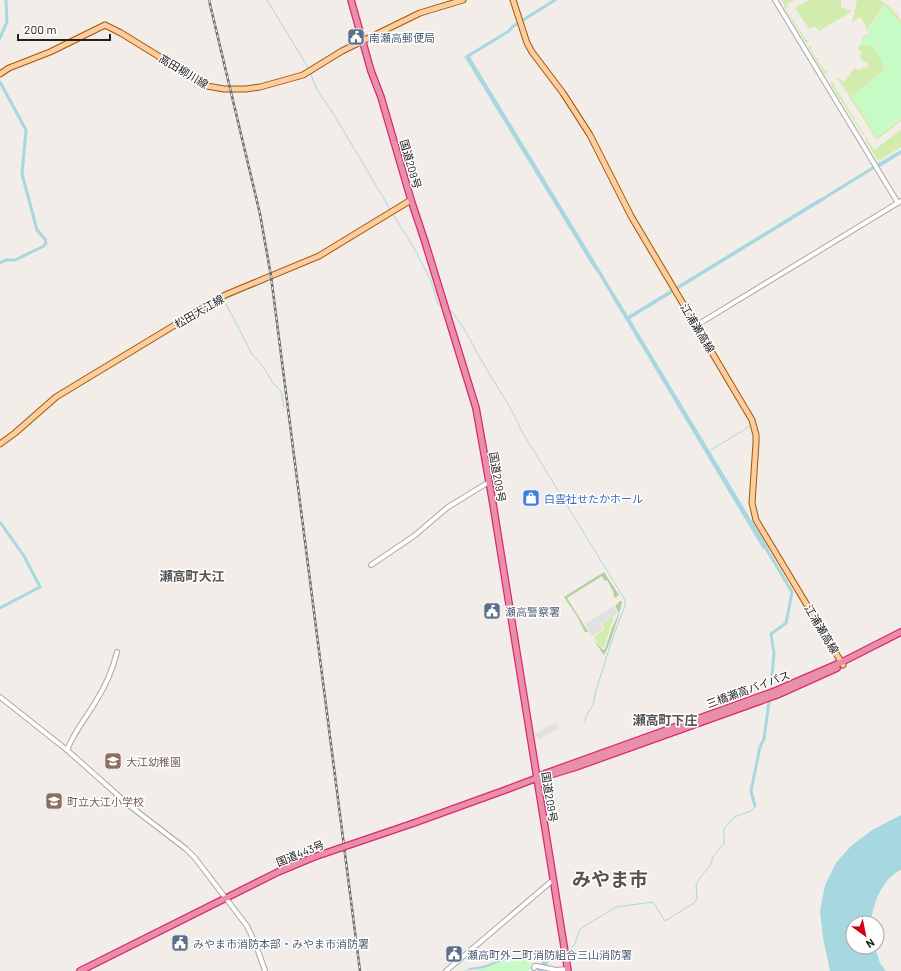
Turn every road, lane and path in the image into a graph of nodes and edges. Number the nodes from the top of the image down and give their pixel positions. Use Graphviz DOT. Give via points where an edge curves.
graph roads {
  1 [pos="351,0"];
  2 [pos="464,0"];
  3 [pos="513,0"];
  4 [pos="775,0"];
  5 [pos="363,41"];
  6 [pos="2,72"];
  7 [pos="411,200"];
  8 [pos="899,202"];
  9 [pos="697,325"];
  10 [pos="0,444"];
  11 [pos="489,482"];
  12 [pos="371,565"];
  13 [pos="901,632"];
  14 [pos="901,635"];
  15 [pos="117,652"];
  16 [pos="842,664"];
  17 [pos="0,697"];
  18 [pos="67,750"];
  19 [pos="537,778"];
  20 [pos="553,880"];
  21 [pos="227,898"];
  22 [pos="534,968"];
  23 [pos="568,970"];
  24 [pos="80,971"];
  25 [pos="265,971"];
  26 [pos="446,971"];
  1 -- 5 [label="highway, 国道209号"];
  2 -- 5 [label="main road, 高田柳川線" via="420,13"];
  3 -- 9 [label="main road, 江浦瀬高線" via="532,52 563,93 596,146 625,204"];
  4 -- 8 [label="street"];
  5 -- 6 [label="main road, 高田柳川線" via="303,75 260,87 212,88 105,25"];
  5 -- 7 [label="highway, 国道209号"];
  7 -- 10 [label="main road, 松田大江線" via="319,256 225,295 198,311 56,397"];
  7 -- 11 [label="highway, 国道209号" via="476,408"];
  8 -- 9 [label="street"];
  9 -- 16 [label="main road, 江浦瀬高線" via="754,427 756,443 752,502 756,520"];
  11 -- 12 [label="street" via="448,506 414,536"];
  11 -- 19 [label="highway, 国道209号"];
  13 -- 16 [label="highway, 三橋瀬高バイパス"];
  14 -- 16 [label="highway, 三橋瀬高バイパス"];
  15 -- 18 [label="street" via="96,700 73,735"];
  16 -- 19 [label="highway, 三橋瀬高バイパス"];
  17 -- 18 [label="street"];
  18 -- 21 [label="street" via="130,806 195,858"];
  19 -- 20 [label="highway, 国道209号"];
  19 -- 21 [label="highway, 国道443号, bridge" via="314,857"];
  20 -- 23 [label="highway, 国道209号"];
  20 -- 26 [label="street"];
  21 -- 24 [label="highway, 国道443号"];
  21 -- 25 [label="street" via="248,926"];
  22 -- 23 [label="street" via="537,966"];
}
